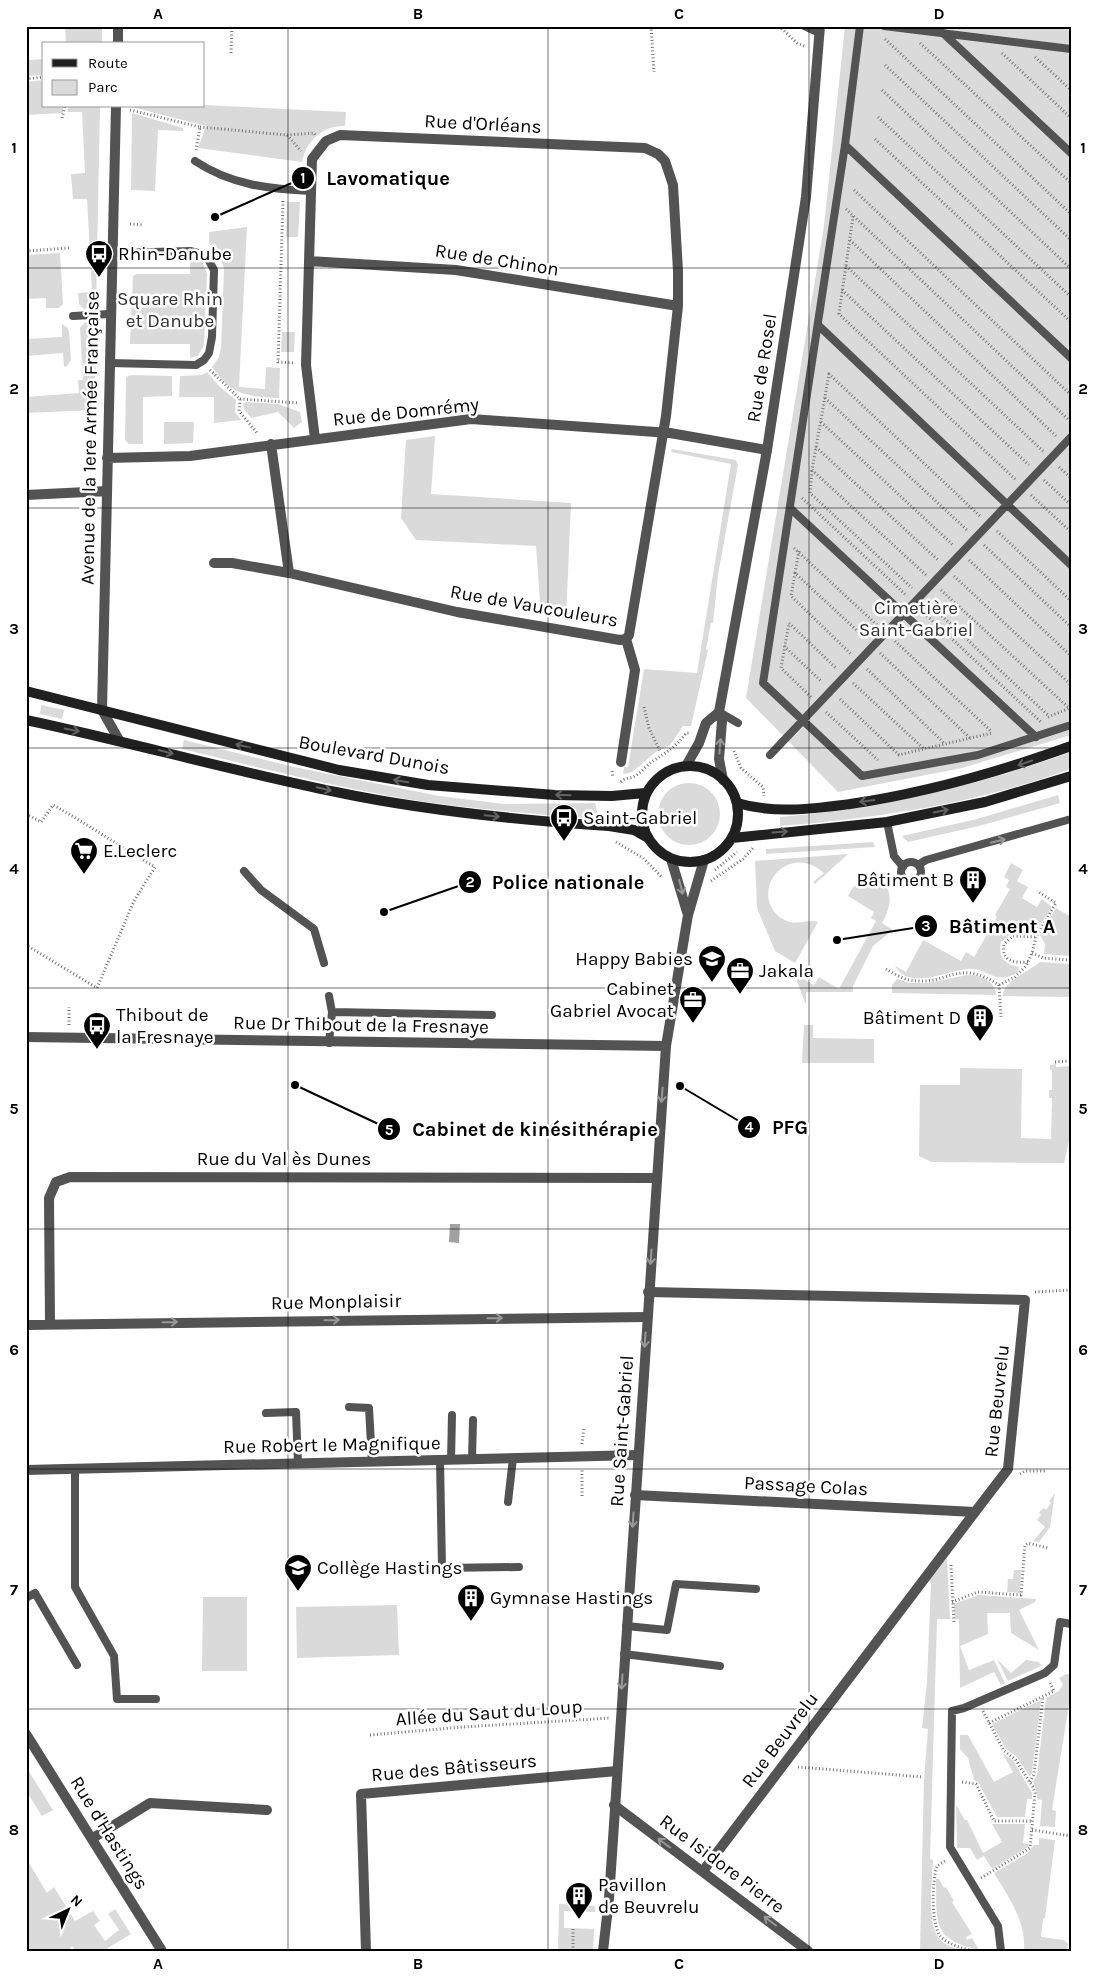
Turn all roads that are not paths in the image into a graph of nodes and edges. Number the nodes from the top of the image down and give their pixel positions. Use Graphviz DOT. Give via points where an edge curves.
graph roads {
  1 [pos="118,26"];
  2 [pos="804,26"];
  3 [pos="860,26"];
  4 [pos="884,26"];
  5 [pos="819,30"];
  6 [pos="943,33"];
  7 [pos="118,42"];
  8 [pos="1071,49"];
  9 [pos="116,108"];
  10 [pos="845,145"];
  11 [pos="1071,153"];
  12 [pos="195,160"];
  13 [pos="311,191"];
  14 [pos="112,253"];
  15 [pos="309,261"];
  16 [pos="678,306"];
  17 [pos="110,314"];
  18 [pos="73,316"];
  19 [pos="818,325"];
  20 [pos="1071,358"];
  21 [pos="109,363"];
  22 [pos="663,432"];
  23 [pos="1071,437"];
  24 [pos="315,439"];
  25 [pos="271,444"];
  26 [pos="767,450"];
  27 [pos="108,458"];
  28 [pos="107,490"];
  29 [pos="26,495"];
  30 [pos="1007,505"];
  31 [pos="790,508"];
  32 [pos="214,563"];
  33 [pos="1071,565"];
  34 [pos="289,573"];
  35 [pos="904,614"];
  36 [pos="626,639"];
  37 [pos="26,691"];
  38 [pos="102,710"];
  39 [pos="719,712"];
  40 [pos="26,720"];
  41 [pos="803,721"];
  42 [pos="738,723"];
  43 [pos="1071,725"];
  44 [pos="1036,737"];
  45 [pos="118,740"];
  46 [pos="1071,746"];
  47 [pos="770,756"];
  48 [pos="621,762"];
  49 [pos="686,766"];
  50 [pos="1070,777"];
  51 [pos="723,780"];
  52 [pos="645,793"];
  53 [pos="737,804"];
  54 [pos="1071,819"];
  55 [pos="887,822"];
  56 [pos="648,838"];
  57 [pos="732,838"];
  58 [pos="671,859"];
  59 [pos="704,860"];
  60 [pos="918,865"];
  61 [pos="903,867"];
  62 [pos="244,871"];
  63 [pos="688,915"];
  64 [pos="324,963"];
  65 [pos="329,996"];
  66 [pos="332,1012"];
  67 [pos="492,1015"];
  68 [pos="26,1037"];
  69 [pos="329,1043"];
  70 [pos="666,1046"];
  71 [pos="656,1178"];
  72 [pos="648,1292"];
  73 [pos="647,1317"];
  74 [pos="50,1324"];
  75 [pos="26,1325"];
  76 [pos="349,1407"];
  77 [pos="266,1413"];
  78 [pos="452,1415"];
  79 [pos="473,1420"];
  80 [pos="638,1455"];
  81 [pos="513,1458"];
  82 [pos="472,1459"];
  83 [pos="440,1460"];
  84 [pos="451,1460"];
  85 [pos="372,1462"];
  86 [pos="298,1464"];
  87 [pos="75,1469"];
  88 [pos="26,1470"];
  89 [pos="635,1495"];
  90 [pos="508,1502"];
  91 [pos="975,1512"];
  92 [pos="518,1567"];
  93 [pos="756,1589"];
  94 [pos="26,1598"];
  95 [pos="1071,1624"];
  96 [pos="626,1626"];
  97 [pos="624,1654"];
  98 [pos="77,1665"];
  99 [pos="720,1666"];
  100 [pos="156,1699"];
  101 [pos="26,1734"];
  102 [pos="617,1770"];
  103 [pos="614,1806"];
  104 [pos="267,1810"];
  105 [pos="93,1838"];
  106 [pos="703,1871"];
  107 [pos="162,1951"];
  108 [pos="366,1951"];
  109 [pos="603,1951"];
  110 [pos="808,1951"];
  111 [pos="1002,1951"];
  1 -- 7 [label="street"];
  2 -- 5 [label="lane"];
  3 -- 10 [label="lane"];
  4 -- 6 [label="lane"];
  5 -- 26 [label="street, Rue de Rosel" via="806,196"];
  6 -- 8 [label="lane"];
  6 -- 11 [label="lane"];
  9 -- 14 [label="street, Avenue de la 1ere Armée Française"];
  10 -- 19 [label="lane"];
  10 -- 20 [label="lane"];
  12 -- 13 [label="lane" via="215,174 274,190"];
  13 -- 15 [label="street, Rue d'Orléans"];
  13 -- 16 [label="street, Rue d'Orléans" via="312,160 316,151 326,141 340,135 645,148 665,161 673,185"];
  14 -- 17 [label="street, Avenue de la 1ere Armée Française"];
  14 -- 21 [label="lane" via="191,251 206,255 214,270 212,337 204,360 196,364"];
  15 -- 16 [label="street, Rue de Chinon" via="456,270"];
  15 -- 24 [label="street, Rue d'Orléans" via="306,365"];
  16 -- 22 [label="street, Rue d'Orléans"];
  17 -- 18 [label="lane"];
  17 -- 21 [label="street, Avenue de la 1ere Armée Française"];
  19 -- 30 [label="lane"];
  19 -- 31 [label="lane"];
  21 -- 27 [label="street, Avenue de la 1ere Armée Française"];
  22 -- 24 [label="street, Rue de Domrémy" via="471,419"];
  22 -- 26 [label="street, Rue de Domrémy"];
  22 -- 36 [label="street, Rue de Vaucouleurs"];
  23 -- 30 [label="lane"];
  24 -- 25 [label="street, Rue de Domrémy"];
  25 -- 27 [label="street, Rue de Domrémy" via="190,456"];
  25 -- 34 [label="street"];
  26 -- 39 [label="street, Rue de Rosel"];
  27 -- 28 [label="street, Avenue de la 1ere Armée Française"];
  28 -- 29 [label="street"];
  28 -- 38 [label="street, Avenue de la 1ere Armée Française"];
  30 -- 33 [label="lane"];
  30 -- 35 [label="lane"];
  31 -- 35 [label="lane"];
  31 -- 41 [label="lane" via="763,684"];
  32 -- 34 [label="street, Rue de Vaucouleurs"];
  34 -- 36 [label="street, Rue de Vaucouleurs" via="457,612"];
  35 -- 41 [label="lane"];
  35 -- 44 [label="lane"];
  36 -- 48 [label="street" via="635,670"];
  37 -- 38 [label="main road, Boulevard Dunois"];
  38 -- 45 [label="street"];
  52 -- 38 [label="main road, Boulevard Dunois, one-way" via="555,795 428,786 339,770"];
  39 -- 42 [label="lane"];
  39 -- 49 [label="street, Rue de Rosel" via="706,723 699,744"];
  51 -- 39 [label="street, Rue de Rosel, one-way" via="719,759 722,721"];
  40 -- 45 [label="main road, one-way"];
  41 -- 44 [label="lane" via="862,776 978,755"];
  41 -- 47 [label="lane"];
  43 -- 44 [label="lane"];
  45 -- 56 [label="main road, one-way" via="336,792 443,811 609,826 634,830"];
  46 -- 53 [label="main road, one-way" via="1020,765 892,798 773,811"];
  49 -- 51 [label="main road" via="704,768"];
  49 -- 52 [label="main road" via="662,775"];
  55 -- 50 [label="main road, one-way" via="985,802"];
  51 -- 53 [label="main road"];
  52 -- 56 [label="main road" via="642,818"];
  53 -- 57 [label="main road" via="738,819"];
  60 -- 54 [label="lane, one-way"];
  57 -- 55 [label="main road, one-way"];
  55 -- 61 [label="lane" via="894,856"];
  56 -- 58 [label="main road"];
  57 -- 59 [label="main road" via="716,855"];
  58 -- 59 [label="main road" via="687,862"];
  58 -- 63 [label="street, Rue Saint-Gabriel, one-way"];
  59 -- 63 [label="street, Rue Saint-Gabriel"];
  60 -- 61 [label="lane" via="910,862"];
  60 -- 61 [label="lane" via="921,876 914,882 903,877"];
  62 -- 64 [label="lane" via="262,890 314,929"];
  63 -- 70 [label="street, Rue Saint-Gabriel"];
  65 -- 66 [label="lane"];
  66 -- 67 [label="lane"];
  66 -- 69 [label="lane"];
  68 -- 69 [label="street, Rue Dr Thibout de la Fresnaye"];
  69 -- 70 [label="street, Rue Dr Thibout de la Fresnaye"];
  70 -- 71 [label="street, Rue Saint-Gabriel, one-way"];
  71 -- 72 [label="street, Rue Saint-Gabriel, one-way"];
  71 -- 74 [label="street, Rue du Val ès Dunes" via="70,1177 56,1182 49,1198"];
  72 -- 73 [label="street, Rue Saint-Gabriel"];
  72 -- 91 [label="street, Rue Beuvrelu" via="1025,1300 1008,1469"];
  74 -- 73 [label="street, Rue Monplaisir, one-way"];
  73 -- 80 [label="street, Rue Saint-Gabriel, one-way"];
  74 -- 75 [label="street, Rue Monplaisir"];
  76 -- 85 [label="lane" via="369,1408"];
  77 -- 86 [label="lane" via="296,1412"];
  78 -- 84 [label="lane"];
  79 -- 82 [label="lane"];
  80 -- 81 [label="street, Rue Robert le Magnifique"];
  80 -- 89 [label="street, Rue Saint-Gabriel"];
  81 -- 82 [label="street, Rue Robert le Magnifique"];
  81 -- 90 [label="lane"];
  82 -- 84 [label="street, Rue Robert le Magnifique"];
  83 -- 84 [label="street, Rue Robert le Magnifique"];
  83 -- 85 [label="street, Rue Robert le Magnifique"];
  83 -- 92 [label="lane" via="442,1568"];
  85 -- 86 [label="street, Rue Robert le Magnifique"];
  86 -- 87 [label="street, Rue Robert le Magnifique"];
  87 -- 88 [label="street, Rue Robert le Magnifique"];
  87 -- 100 [label="lane" via="75,1587 114,1656 117,1699"];
  89 -- 91 [label="street, Passage Colas"];
  89 -- 96 [label="street, Rue Saint-Gabriel, one-way"];
  91 -- 106 [label="street, Rue Beuvrelu"];
  93 -- 96 [label="lane" via="676,1584 667,1630"];
  94 -- 98 [label="lane" via="35,1593"];
  95 -- 111 [label="lane" via="1060,1622 1054,1665 1045,1673 952,1711 950,1847 998,1926"];
  96 -- 97 [label="street, Rue Saint-Gabriel"];
  97 -- 99 [label="lane"];
  97 -- 102 [label="street, Rue Saint-Gabriel, one-way"];
  101 -- 105 [label="street, Rue d'Hastings"];
  102 -- 103 [label="street, Rue Saint-Gabriel"];
  102 -- 108 [label="street, Rue des Bâtisseurs" via="361,1794"];
  106 -- 103 [label="street, Rue Isidore Pierre, one-way"];
  103 -- 109 [label="street, Rue Saint-Gabriel"];
  104 -- 105 [label="street" via="150,1803"];
  105 -- 107 [label="street, Rue d'Hastings"];
  110 -- 106 [label="street, Rue Isidore Pierre, one-way"];
}
